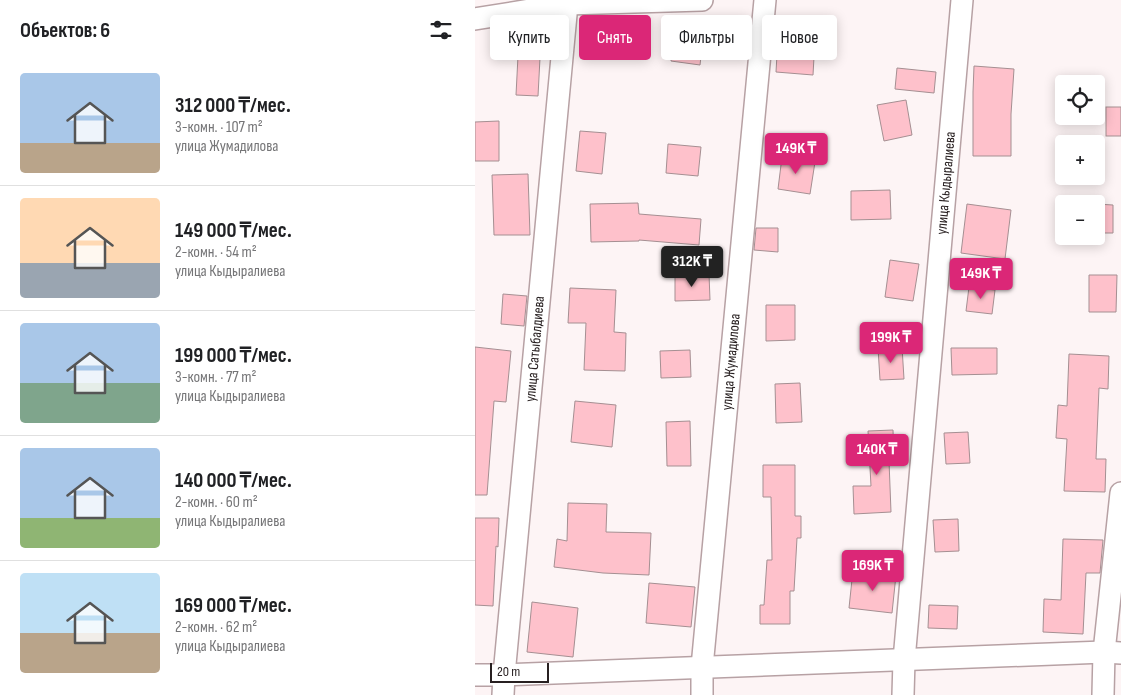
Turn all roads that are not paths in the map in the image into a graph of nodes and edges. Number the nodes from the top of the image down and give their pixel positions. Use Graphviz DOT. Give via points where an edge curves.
graph roads {
  1 [pos="702,0"];
  2 [pos="765,0"];
  3 [pos="962,0"];
  4 [pos="567,4"];
  5 [pos="475,18"];
  6 [pos="1121,493"];
  7 [pos="1113,652"];
  8 [pos="904,660"];
  9 [pos="702,667"];
  10 [pos="475,675"];
  11 [pos="504,685"];
  12 [pos="702,695"];
  13 [pos="903,695"];
  14 [pos="1103,695"];
  1 -- 4 [label="street"];
  2 -- 9 [label="street, улица Жумадилова"];
  3 -- 8 [label="street, улица Кыдыралиева"];
  4 -- 5 [label="street"];
  4 -- 11 [label="street, улица Сатыбалдиева"];
  6 -- 7 [label="street"];
  7 -- 8 [label="street"];
  7 -- 14 [label="street"];
  8 -- 9 [label="street"];
  8 -- 13 [label="street, улица Кыдыралиева"];
  9 -- 11 [label="street"];
  9 -- 12 [label="street, улица Жумадилова"];
  10 -- 11 [label="street"];
}
